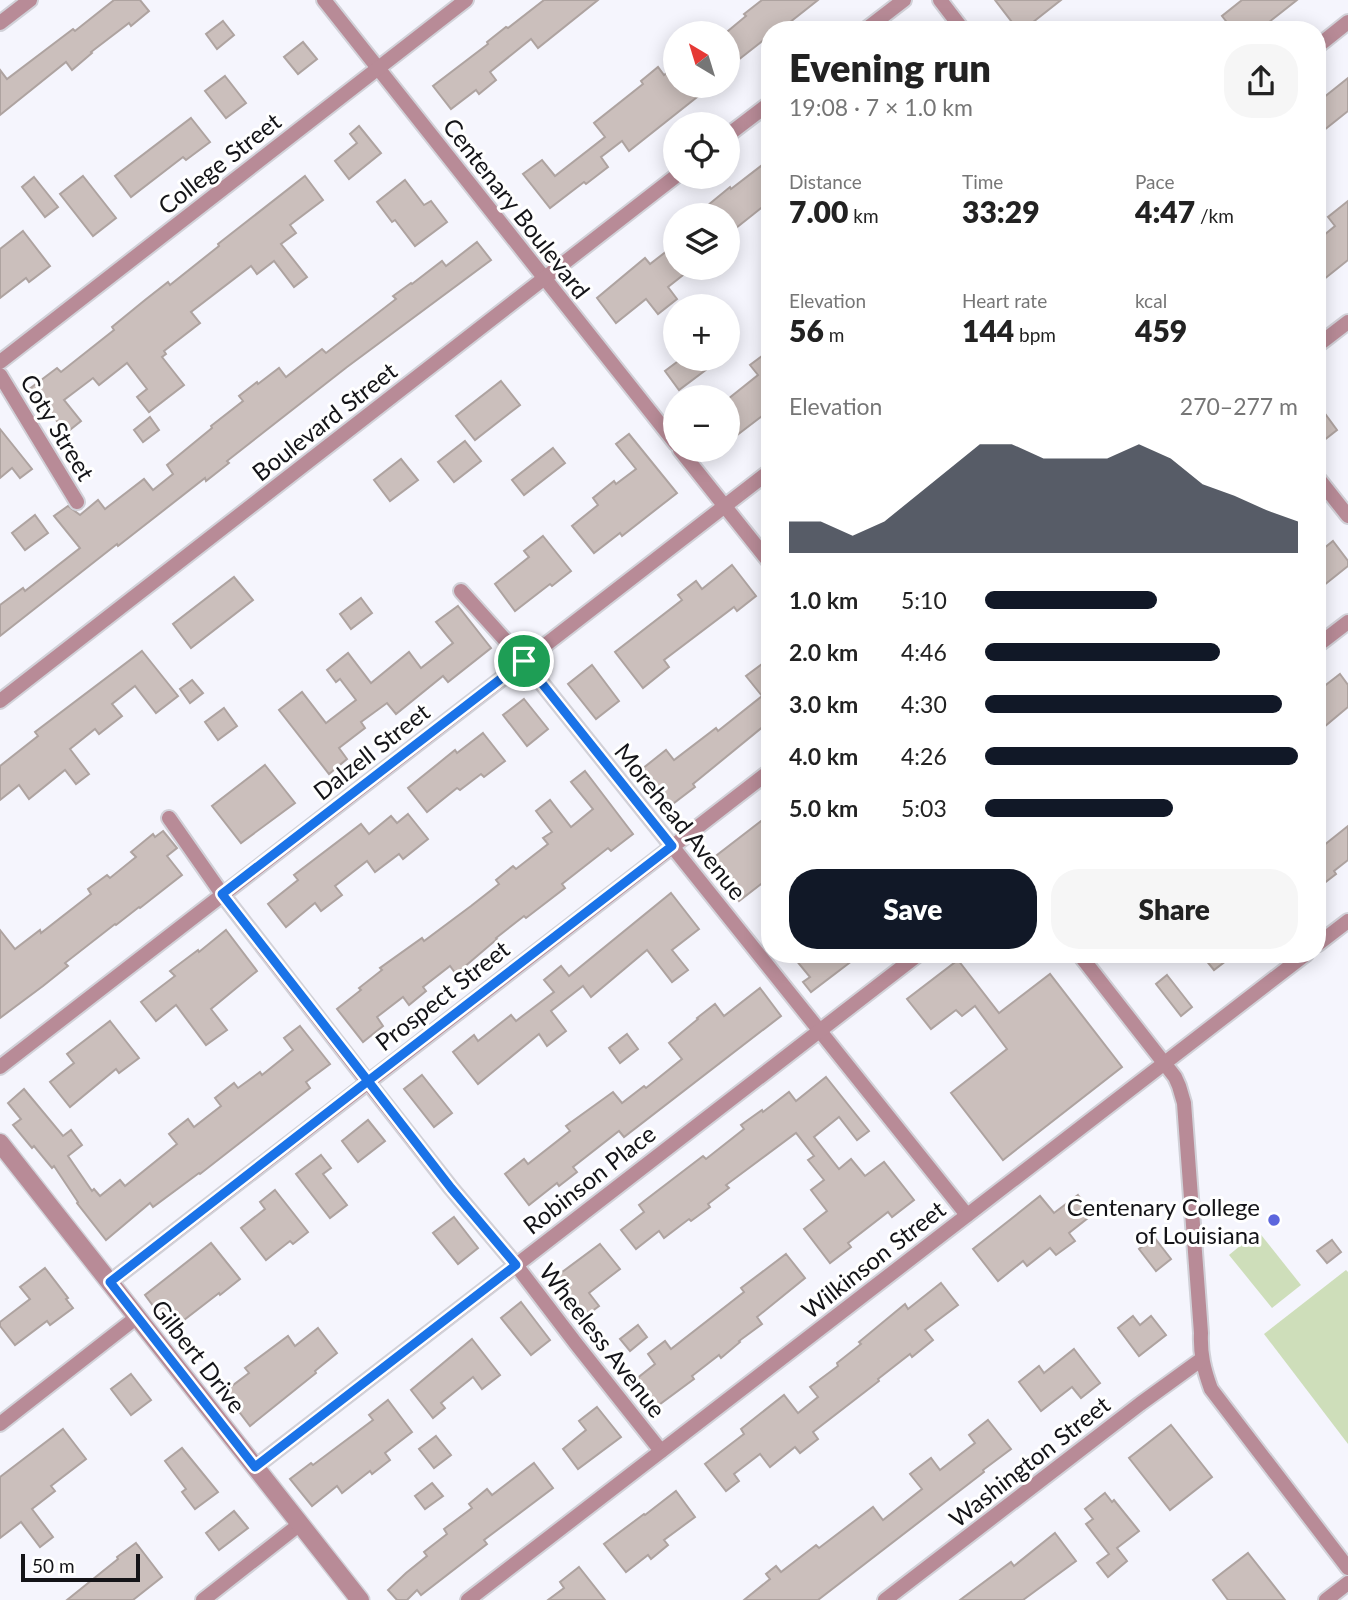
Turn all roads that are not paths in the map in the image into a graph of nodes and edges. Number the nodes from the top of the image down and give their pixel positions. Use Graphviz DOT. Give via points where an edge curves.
graph roads {
  1 [pos="30,0"];
  2 [pos="324,0"];
  3 [pos="466,0"];
  4 [pos="904,0"];
  5 [pos="940,0"];
  6 [pos="877,21"];
  7 [pos="957,21"];
  8 [pos="1348,22"];
  9 [pos="0,23"];
  10 [pos="1326,40"];
  11 [pos="378,68"];
  12 [pos="761,110"];
  13 [pos="740,126"];
  14 [pos="663,186"];
  15 [pos="544,278"];
  16 [pos="1348,322"];
  17 [pos="1326,339"];
  18 [pos="0,362"];
  19 [pos="0,374"];
  20 [pos="663,428"];
  21 [pos="690,462"];
  22 [pos="761,478"];
  23 [pos="1326,488"];
  24 [pos="77,502"];
  25 [pos="725,506"];
  26 [pos="1348,516"];
  27 [pos="761,552"];
  28 [pos="460,591"];
  29 [pos="1348,622"];
  30 [pos="1326,639"];
  31 [pos="524,661"];
  32 [pos="0,701"];
  33 [pos="761,778"];
  34 [pos="170,818"];
  35 [pos="672,846"];
  36 [pos="222,894"];
  37 [pos="1348,921"];
  38 [pos="1326,938"];
  39 [pos="761,957"];
  40 [pos="766,963"];
  41 [pos="907,963"];
  42 [pos="1086,963"];
  43 [pos="1294,963"];
  44 [pos="820,1030"];
  45 [pos="1164,1063"];
  46 [pos="0,1067"];
  47 [pos="368,1081"];
  48 [pos="0,1143"];
  49 [pos="967,1215"];
  50 [pos="516,1265"];
  51 [pos="110,1282"];
  52 [pos="137,1317"];
  53 [pos="1202,1359"];
  54 [pos="0,1424"];
  55 [pos="661,1451"];
  56 [pos="255,1467"];
  57 [pos="300,1524"];
  58 [pos="1348,1568"];
  59 [pos="1348,1583"];
  60 [pos="202,1600"];
  61 [pos="360,1600"];
  62 [pos="468,1600"];
  63 [pos="885,1600"];
  64 [pos="1326,1600"];
  1 -- 9 [label="street"];
  2 -- 11 [label="street, Centenary Boulevard"];
  3 -- 11 [label="street, College Street"];
  4 -- 6 [label="street"];
  5 -- 7 [label="street"];
  8 -- 10 [label="street"];
  11 -- 15 [label="street, Centenary Boulevard"];
  11 -- 18 [label="street, College Street"];
  12 -- 13 [label="street"];
  14 -- 15 [label="street, Boulevard Street"];
  15 -- 20 [label="street, Centenary Boulevard"];
  15 -- 32 [label="street, Boulevard Street"];
  16 -- 17 [label="street"];
  19 -- 24 [label="street, Coty Street"];
  21 -- 25 [label="street"];
  22 -- 25 [label="street, Dalzell Street"];
  23 -- 26 [label="street"];
  25 -- 27 [label="street"];
  25 -- 31 [label="street, Dalzell Street"];
  28 -- 31 [label="street, Morehead Avenue"];
  29 -- 30 [label="street"];
  31 -- 35 [label="street, Morehead Avenue"];
  31 -- 36 [label="street, Dalzell Street"];
  33 -- 35 [label="street, Prospect Street"];
  34 -- 36 [label="street, Wheeless Avenue"];
  35 -- 39 [label="street, Morehead Avenue"];
  35 -- 47 [label="street, Prospect Street"];
  36 -- 46 [label="street, Dalzell Street"];
  36 -- 47 [label="street, Wheeless Avenue"];
  37 -- 38 [label="street"];
  40 -- 44 [label="street, Morehead Avenue"];
  41 -- 44 [label="street, Robinson Place"];
  42 -- 45 [label="street"];
  43 -- 45 [label="street, Wilkinson Street"];
  44 -- 49 [label="street, Morehead Avenue"];
  44 -- 50 [label="street, Robinson Place"];
  45 -- 49 [label="street, Wilkinson Street"];
  45 -- 53 [label="street" via="1184,1103"];
  47 -- 50 [label="street, Wheeless Avenue"];
  47 -- 51 [label="street, Prospect Street"];
  48 -- 51 [label="street, Gilbert Drive"];
  49 -- 55 [label="street, Wilkinson Street"];
  50 -- 55 [label="street, Wheeless Avenue"];
  50 -- 56 [label="street, Robinson Place"];
  51 -- 52 [label="street, Gilbert Drive"];
  52 -- 54 [label="street"];
  52 -- 56 [label="street, Gilbert Drive"];
  53 -- 58 [label="street" via="1211,1389"];
  53 -- 63 [label="street, Washington Street"];
  55 -- 62 [label="street, Wilkinson Street"];
  56 -- 57 [label="street, Gilbert Drive"];
  57 -- 60 [label="street"];
  57 -- 61 [label="street, Gilbert Drive"];
  59 -- 64 [label="street"];
}
